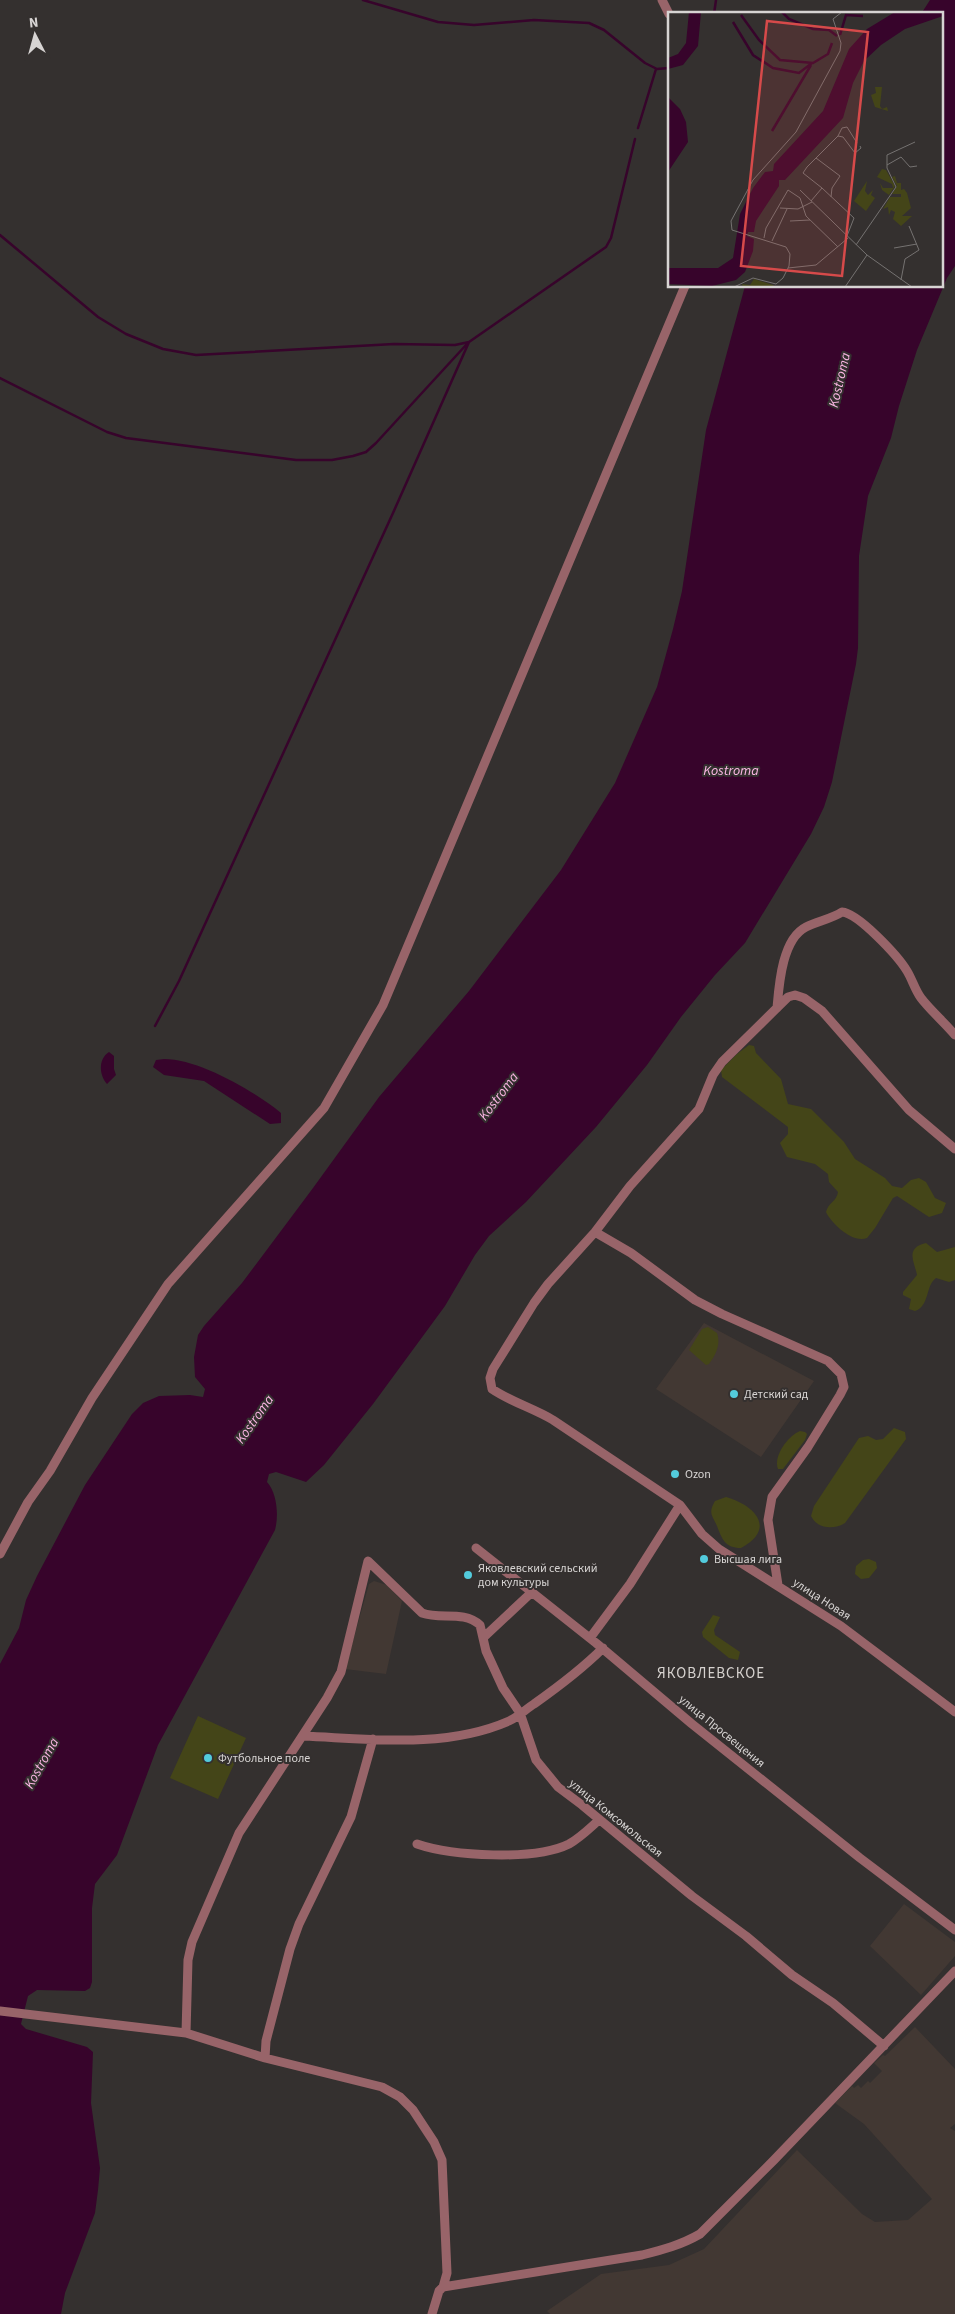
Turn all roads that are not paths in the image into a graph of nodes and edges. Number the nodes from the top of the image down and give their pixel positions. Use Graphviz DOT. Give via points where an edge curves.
graph roads {
  1 [pos="662,0"];
  2 [pos="668,12"];
  3 [pos="684,288"];
  4 [pos="777,1008"];
  5 [pos="955,1035"];
  6 [pos="955,1149"];
  7 [pos="595,1232"];
  8 [pos="680,1505"];
  9 [pos="476,1548"];
  10 [pos="0,1554"];
  11 [pos="778,1585"];
  12 [pos="532,1592"];
  13 [pos="484,1637"];
  14 [pos="590,1638"];
  15 [pos="602,1648"];
  16 [pos="955,1712"];
  17 [pos="520,1713"];
  18 [pos="304,1736"];
  19 [pos="372,1740"];
  20 [pos="600,1820"];
  21 [pos="417,1844"];
  22 [pos="955,1930"];
  23 [pos="955,1971"];
  24 [pos="0,2011"];
  25 [pos="186,2032"];
  26 [pos="884,2046"];
  27 [pos="264,2058"];
  28 [pos="443,2287"];
  29 [pos="432,2314"];
  1 -- 2 [label="street"];
  3 -- 10 [label="street" via="383,1005 324,1108 168,1284 92,1398"];
  4 -- 5 [label="street" via="784,958 800,931 842,912 848,913 873,933 894,955 907,970 919,996"];
  4 -- 6 [label="street" via="795,996 822,1010 909,1110"];
  4 -- 7 [label="street" via="722,1062 699,1109 630,1186"];
  7 -- 8 [label="street, улица Новая" via="534,1303 497,1360 490,1384 492,1389 509,1400 553,1420"];
  7 -- 11 [label="street" via="695,1300 828,1361 841,1374 844,1387 840,1395 772,1497 768,1520"];
  8 -- 11 [label="street, улица Новая" via="702,1534 719,1549"];
  8 -- 14 [label="street" via="630,1584"];
  9 -- 12 [label="street, улица Просвещения"];
  11 -- 16 [label="street, улица Новая" via="840,1626"];
  12 -- 13 [label="street"];
  12 -- 14 [label="street, улица Просвещения"];
  13 -- 17 [label="street, улица Комсомольская" via="486,1651 503,1688"];
  13 -- 18 [label="street, улица Комсомольская" via="480,1625 468,1618 422,1613 368,1561 341,1672"];
  14 -- 15 [label="street, улица Просвещения"];
  15 -- 17 [label="street"];
  15 -- 22 [label="street, улица Просвещения" via="860,1858"];
  17 -- 19 [label="street" via="509,1720 451,1736"];
  17 -- 20 [label="street, улица Комсомольская" via="536,1760 558,1787"];
  18 -- 19 [label="street"];
  18 -- 25 [label="street" via="239,1834 192,1942 188,1960"];
  19 -- 27 [label="street" via="351,1817 290,1949"];
  20 -- 21 [label="street" via="571,1843 536,1852 466,1854"];
  20 -- 26 [label="street, улица Комсомольская"];
  23 -- 26 [label="street"];
  24 -- 25 [label="street"];
  25 -- 27 [label="street"];
  26 -- 28 [label="street" via="700,2234 686,2242 642,2255"];
  27 -- 28 [label="street" via="382,2087 414,2110 442,2160 448,2273"];
  28 -- 29 [label="street"];
}
